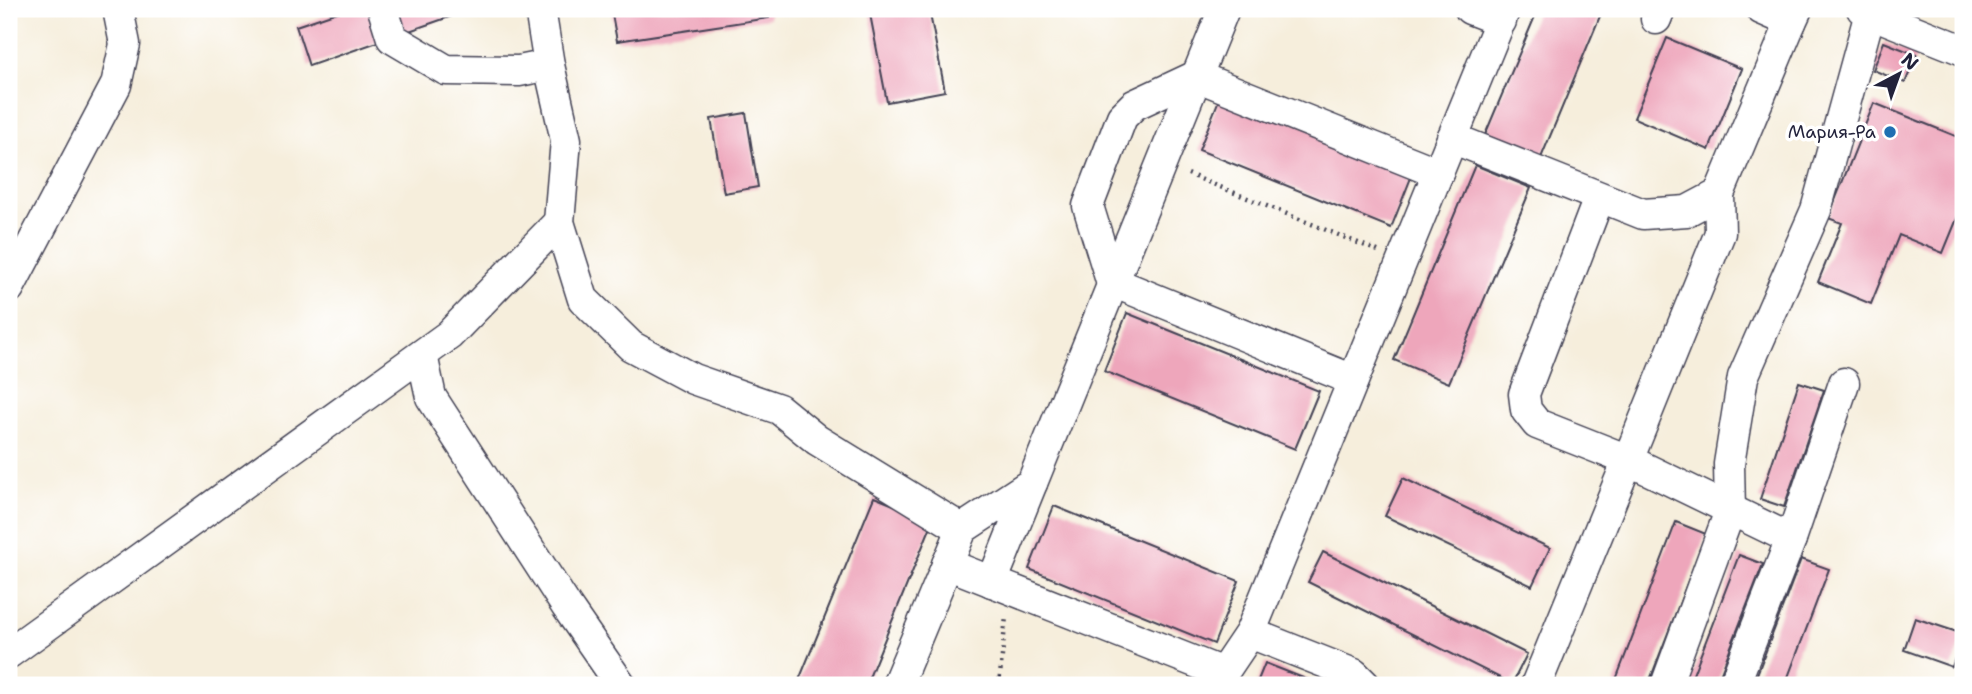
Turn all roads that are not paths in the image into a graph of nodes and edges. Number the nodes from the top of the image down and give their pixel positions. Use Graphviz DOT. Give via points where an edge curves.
graph roads {
  1 [pos="118,9"];
  2 [pos="383,9"];
  3 [pos="540,9"];
  4 [pos="1224,9"];
  5 [pos="1471,9"];
  6 [pos="1760,9"];
  7 [pos="1866,11"];
  8 [pos="1503,15"];
  9 [pos="1794,15"];
  10 [pos="1963,50"];
  11 [pos="549,65"];
  12 [pos="1196,76"];
  13 [pos="1452,138"];
  14 [pos="1438,173"];
  15 [pos="1719,194"];
  16 [pos="1599,198"];
  17 [pos="559,222"];
  18 [pos="1112,283"];
  19 [pos="9,288"];
  20 [pos="422,355"];
  21 [pos="1353,380"];
  22 [pos="1844,383"];
  23 [pos="1628,460"];
  24 [pos="1032,483"];
  25 [pos="1730,511"];
  26 [pos="962,530"];
  27 [pos="1791,539"];
  28 [pos="947,564"];
  29 [pos="1001,585"];
  30 [pos="1250,633"];
  31 [pos="9,653"];
  32 [pos="1221,679"];
  33 [pos="621,685"];
  34 [pos="897,685"];
  35 [pos="1365,685"];
  36 [pos="1536,685"];
  37 [pos="1666,685"];
  38 [pos="1734,685"];
  1 -- 19 [label="street" via="125,44 116,85"];
  2 -- 11 [label="street" via="392,38 446,70 519,71"];
  3 -- 11 [label="street"];
  4 -- 12 [label="street"];
  5 -- 8 [label="street"];
  6 -- 9 [label="street"];
  7 -- 10 [label="street"];
  7 -- 25 [label="street" via="1816,210 1743,377 1729,464"];
  8 -- 13 [label="street"];
  9 -- 15 [label="street"];
  11 -- 17 [label="street" via="566,140"];
  12 -- 14 [label="street"];
  12 -- 18 [label="street"];
  12 -- 18 [label="street" via="1134,105 1122,117 1088,205"];
  13 -- 14 [label="street"];
  13 -- 16 [label="street"];
  14 -- 21 [label="street"];
  15 -- 16 [label="street" via="1686,211 1643,214"];
  15 -- 23 [label="street" via="1720,233"];
  16 -- 23 [label="street" via="1524,394 1526,410 1537,424"];
  17 -- 20 [label="street" via="449,335"];
  17 -- 26 [label="street" via="583,299 631,346 694,379 779,408 817,440"];
  18 -- 21 [label="street"];
  18 -- 24 [label="street"];
  20 -- 31 [label="street"];
  20 -- 33 [label="street" via="431,397"];
  21 -- 30 [label="street"];
  22 -- 27 [label="street"];
  23 -- 25 [label="street"];
  23 -- 36 [label="street"];
  24 -- 26 [label="street"];
  24 -- 29 [label="street"];
  25 -- 27 [label="street"];
  25 -- 37 [label="street"];
  26 -- 28 [label="street"];
  27 -- 38 [label="street"];
  28 -- 29 [label="street"];
  28 -- 34 [label="street"];
  29 -- 32 [label="street"];
  30 -- 32 [label="street"];
  30 -- 35 [label="street" via="1354,674"];
}
